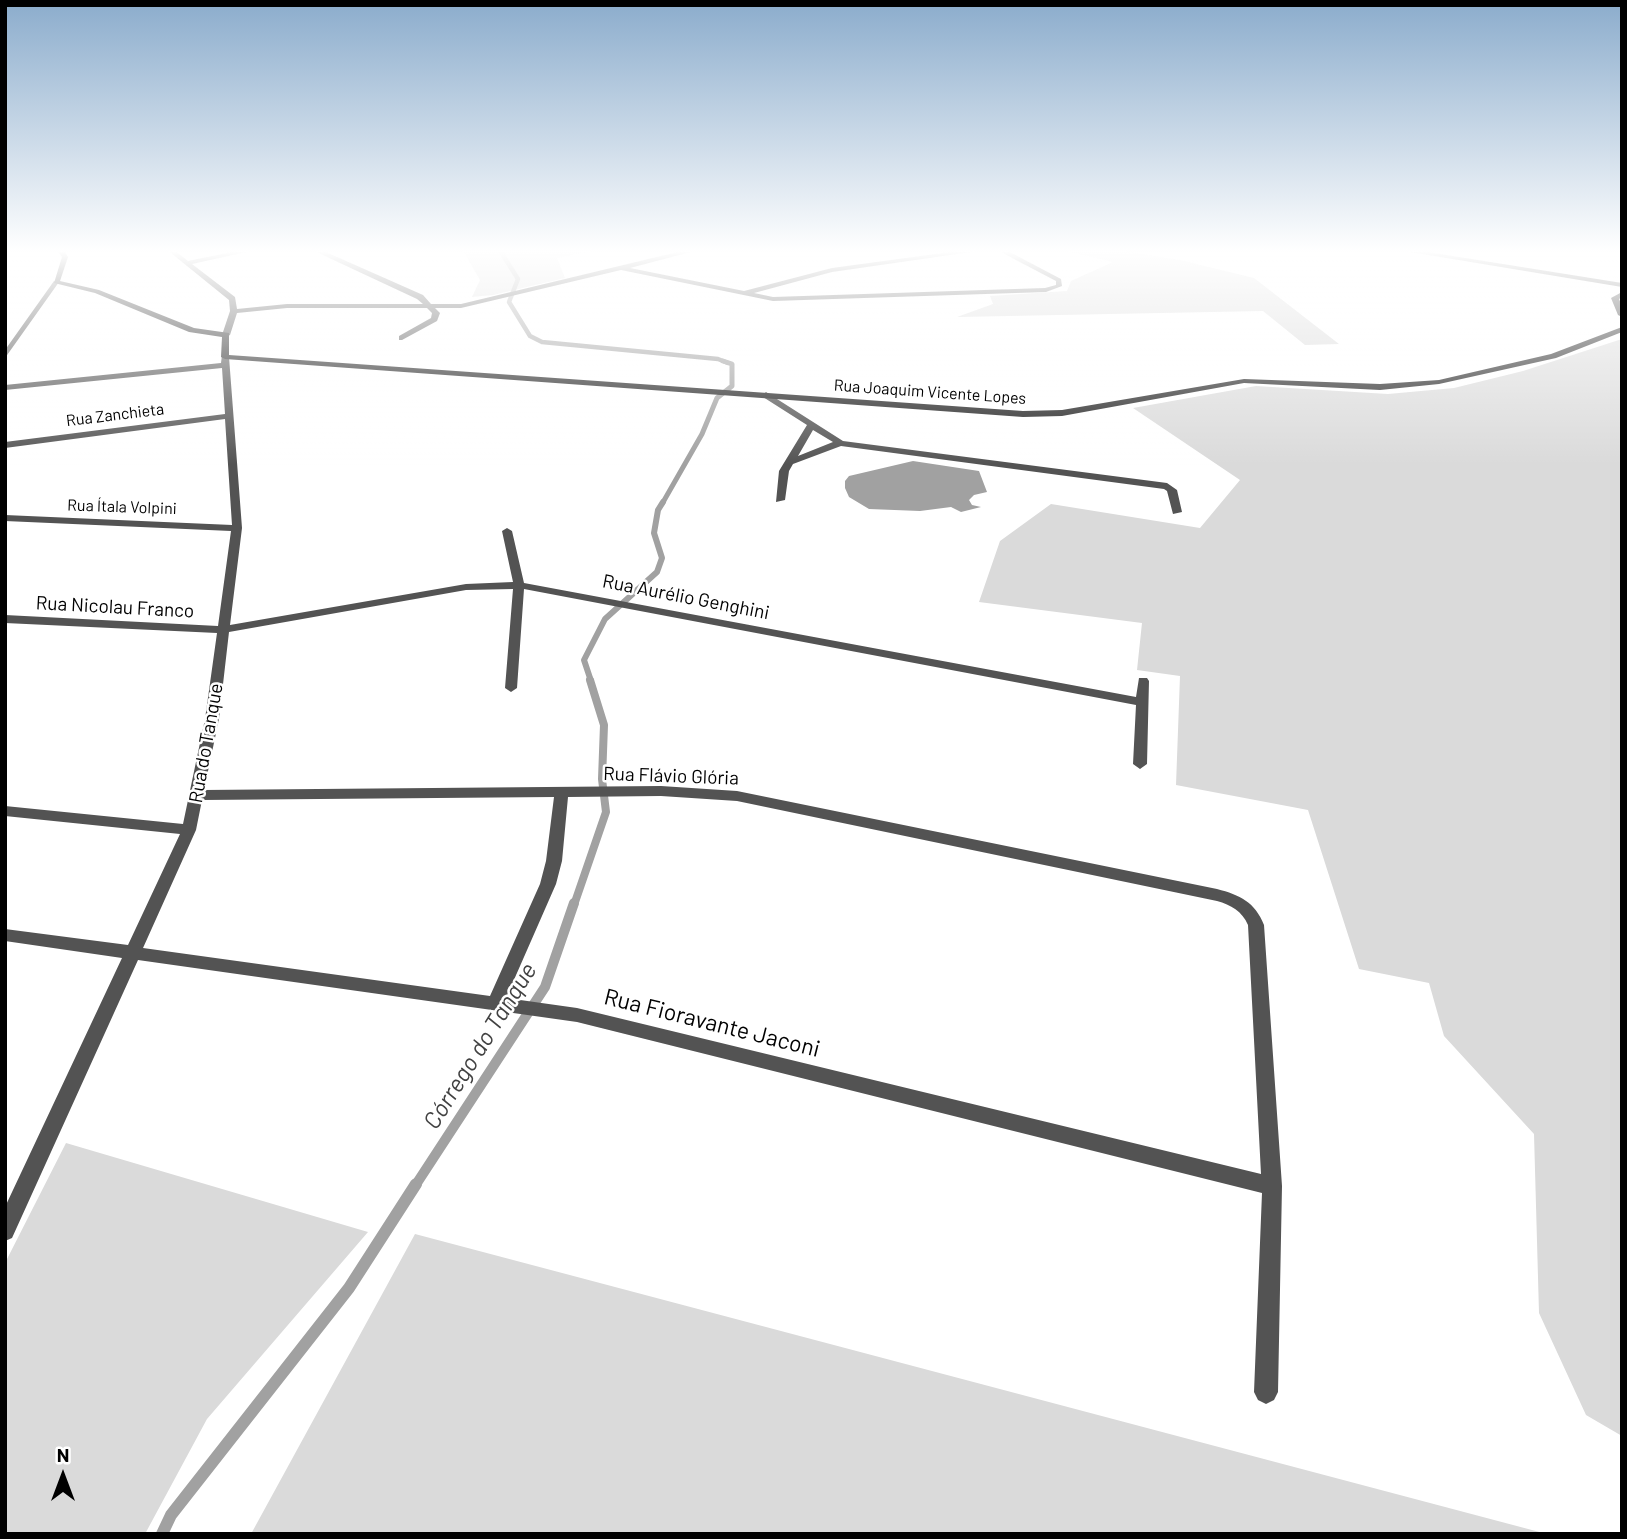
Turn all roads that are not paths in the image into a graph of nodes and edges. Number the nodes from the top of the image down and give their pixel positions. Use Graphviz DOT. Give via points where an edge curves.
graph roads {
  1 [pos="29,321"];
  2 [pos="170,321"];
  3 [pos="231,321"];
  4 [pos="429,321"];
  5 [pos="1622,329"];
  6 [pos="226,335"];
  7 [pos="402,338"];
  8 [pos="5,356"];
  9 [pos="225,361"];
  10 [pos="5,388"];
  11 [pos="766,395"];
  12 [pos="228,416"];
  13 [pos="811,426"];
  14 [pos="841,443"];
  15 [pos="5,444"];
  16 [pos="790,462"];
  17 [pos="780,500"];
  18 [pos="1177,512"];
  19 [pos="5,518"];
  20 [pos="237,528"];
  21 [pos="507,531"];
  22 [pos="519,585"];
  23 [pos="5,619"];
  24 [pos="223,630"];
  25 [pos="1143,681"];
  26 [pos="511,688"];
  27 [pos="1140,702"];
  28 [pos="1140,764"];
  29 [pos="564,794"];
  30 [pos="198,795"];
  31 [pos="5,811"];
  32 [pos="189,830"];
  33 [pos="5,935"];
  34 [pos="132,953"];
  35 [pos="503,1004"];
  36 [pos="1272,1186"];
  37 [pos="6,1226"];
  38 [pos="1266,1392"];
  1 -- 8 [label="street"];
  2 -- 6 [label="street"];
  3 -- 6 [label="street, Rua do Tanque"];
  4 -- 7 [label="street"];
  5 -- 11 [label="street, Rua Joaquim Vicente Lopes" via="1553,356 1486,374 1413,386 1244,381 1044,414"];
  6 -- 9 [label="street, Rua do Tanque"];
  9 -- 10 [label="street, Rua Joaquim Vicente Lopes"];
  9 -- 11 [label="street, Rua Joaquim Vicente Lopes"];
  9 -- 12 [label="street, Rua do Tanque"];
  11 -- 13 [label="street"];
  12 -- 15 [label="street, Rua Zanchieta"];
  12 -- 20 [label="street, Rua do Tanque"];
  13 -- 14 [label="street"];
  13 -- 16 [label="street"];
  14 -- 16 [label="street"];
  14 -- 18 [label="street" via="1167,486"];
  16 -- 17 [label="street" via="784,471"];
  19 -- 20 [label="street, Rua Ítala Volpini"];
  20 -- 24 [label="street, Rua do Tanque"];
  21 -- 22 [label="street"];
  22 -- 24 [label="street, Rua Aurélio Genghini" via="466,587"];
  22 -- 26 [label="street"];
  22 -- 27 [label="street, Rua Aurélio Genghini"];
  23 -- 24 [label="street, Rua Nicolau Franco"];
  24 -- 30 [label="street, Rua do Tanque"];
  25 -- 27 [label="street"];
  27 -- 28 [label="street"];
  29 -- 30 [label="street, Rua Flávio Glória"];
  29 -- 35 [label="street" via="548,884"];
  29 -- 36 [label="street, Rua Flávio Glória" via="661,791 737,796 1217,895 1244,905 1256,925"];
  30 -- 32 [label="street, Rua do Tanque"];
  31 -- 32 [label="street"];
  32 -- 34 [label="street, Rua do Tanque"];
  33 -- 34 [label="street, Rua Fioravante Jaconi"];
  34 -- 35 [label="street, Rua Fioravante Jaconi"];
  34 -- 37 [label="street, Rua do Tanque"];
  35 -- 36 [label="street, Rua Fioravante Jaconi" via="577,1015"];
  36 -- 38 [label="street, Rua Flávio Glória"];
}
